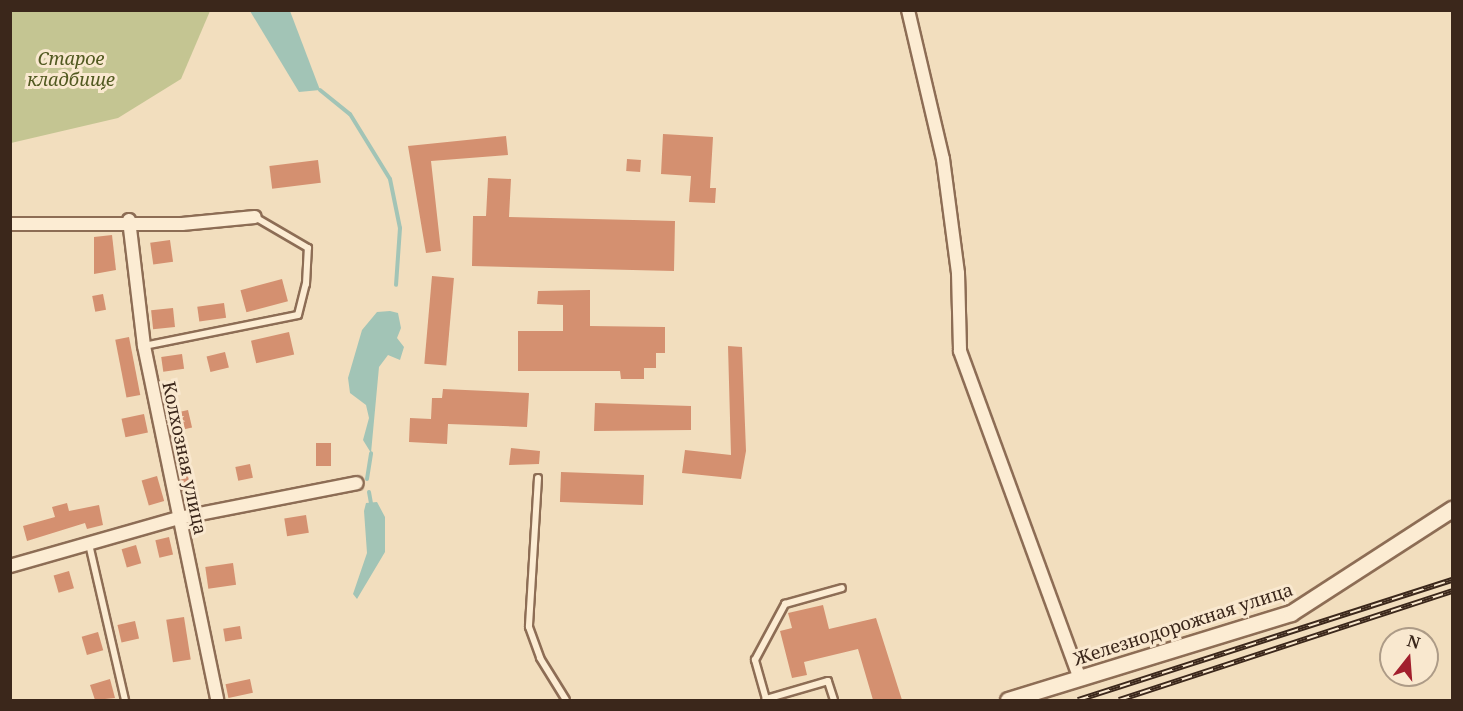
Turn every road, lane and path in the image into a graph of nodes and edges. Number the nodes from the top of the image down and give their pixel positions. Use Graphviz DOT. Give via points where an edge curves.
graph roads {
  1 [pos="908,10"];
  2 [pos="255,217"];
  3 [pos="129,220"];
  4 [pos="10,224"];
  5 [pos="144,346"];
  6 [pos="538,478"];
  7 [pos="357,483"];
  8 [pos="1452,509"];
  9 [pos="179,518"];
  10 [pos="89,544"];
  11 [pos="10,566"];
  12 [pos="843,588"];
  13 [pos="1080,679"];
  14 [pos="125,700"];
  15 [pos="217,700"];
  16 [pos="566,700"];
  17 [pos="834,700"];
  18 [pos="1008,700"];
  1 -- 13 [label="street" via="943,159 958,273 960,351"];
  2 -- 3 [label="street" via="182,224"];
  2 -- 5 [label="lane" via="308,248 306,284 298,315"];
  3 -- 4 [label="street"];
  3 -- 5 [label="street, Колхозная улица"];
  5 -- 9 [label="street, Колхозная улица"];
  6 -- 16 [label="lane" via="529,627 540,658"];
  7 -- 9 [label="street"];
  8 -- 13 [label="street, Железнодорожная улица" via="1291,613"];
  9 -- 10 [label="street"];
  9 -- 15 [label="street, Колхозная улица"];
  10 -- 11 [label="street"];
  10 -- 14 [label="lane"];
  12 -- 17 [label="lane" via="785,604 755,660 766,699 828,681"];
  13 -- 18 [label="street, Железнодорожная улица"];
}
